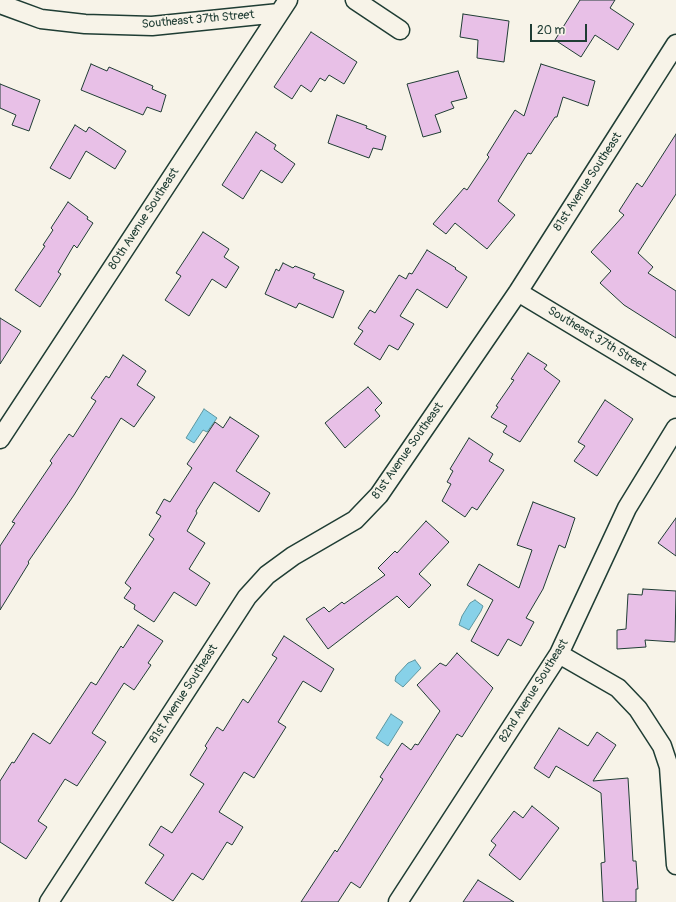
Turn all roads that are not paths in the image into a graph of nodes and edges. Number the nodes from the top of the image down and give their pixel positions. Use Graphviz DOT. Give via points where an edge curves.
graph roads {
  1 [pos="355,0"];
  2 [pos="0,4"];
  3 [pos="284,6"];
  4 [pos="400,30"];
  5 [pos="676,44"];
  6 [pos="518,292"];
  7 [pos="676,387"];
  8 [pos="676,428"];
  9 [pos="0,439"];
  10 [pos="559,654"];
  11 [pos="676,865"];
  12 [pos="49,902"];
  13 [pos="398,902"];
  1 -- 4 [label="street"];
  2 -- 3 [label="street, Southeast 37th Street" via="41,19 85,24 144,26"];
  3 -- 9 [label="street, 80th Avenue Southeast"];
  5 -- 6 [label="street, 81st Avenue Southeast"];
  6 -- 7 [label="street, Southeast 37th Street"];
  6 -- 12 [label="street, 81st Avenue Southeast" via="379,495 354,520 293,556 267,575 247,597"];
  8 -- 10 [label="street, 82nd Avenue Southeast" via="627,508"];
  10 -- 11 [label="street" via="618,688 638,709 662,746 669,768"];
  10 -- 13 [label="street, 82nd Avenue Southeast"];
}
